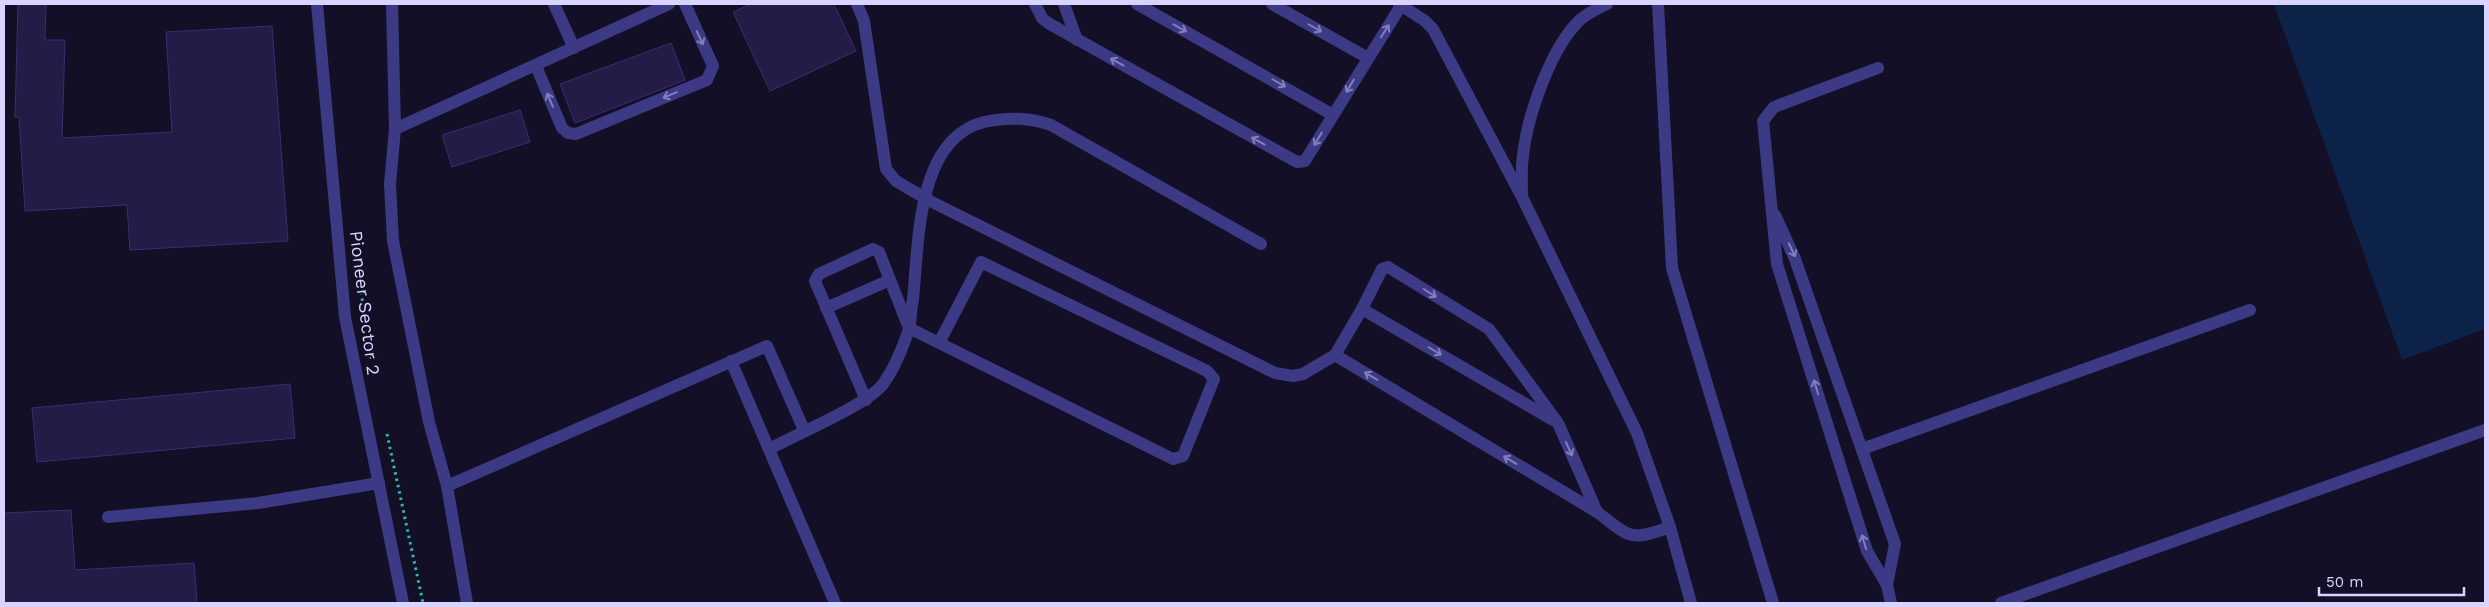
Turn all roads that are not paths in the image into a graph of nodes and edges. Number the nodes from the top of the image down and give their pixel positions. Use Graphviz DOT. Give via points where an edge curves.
graph roads {
  1 [pos="317,4"];
  2 [pos="392,4"];
  3 [pos="554,4"];
  4 [pos="669,4"];
  5 [pos="684,4"];
  6 [pos="857,4"];
  7 [pos="1035,4"];
  8 [pos="1064,4"];
  9 [pos="1138,4"];
  10 [pos="1272,4"];
  11 [pos="1401,4"];
  12 [pos="1607,4"];
  13 [pos="1658,4"];
  14 [pos="1077,40"];
  15 [pos="574,48"];
  16 [pos="1368,58"];
  17 [pos="536,66"];
  18 [pos="1878,68"];
  19 [pos="1333,115"];
  20 [pos="395,129"];
  21 [pos="1522,197"];
  22 [pos="925,198"];
  23 [pos="1771,206"];
  24 [pos="1261,244"];
  25 [pos="890,280"];
  26 [pos="826,308"];
  27 [pos="1362,309"];
  28 [pos="2250,310"];
  29 [pos="909,328"];
  30 [pos="939,343"];
  31 [pos="1335,355"];
  32 [pos="731,361"];
  33 [pos="866,400"];
  34 [pos="1558,423"];
  35 [pos="804,430"];
  36 [pos="2485,430"];
  37 [pos="769,449"];
  38 [pos="1862,449"];
  39 [pos="379,483"];
  40 [pos="447,486"];
  41 [pos="1597,512"];
  42 [pos="108,517"];
  43 [pos="1670,527"];
  44 [pos="1886,585"];
  45 [pos="403,603"];
  46 [pos="467,603"];
  47 [pos="835,603"];
  48 [pos="1691,603"];
  49 [pos="1773,603"];
  50 [pos="1892,603"];
  51 [pos="2001,603"];
  1 -- 39 [label="street, Pioneer Sector 2" via="345,317"];
  2 -- 20 [label="street"];
  3 -- 15 [label="street"];
  4 -- 15 [label="street"];
  5 -- 17 [label="street, one-way" via="713,66 707,80 576,134 562,128"];
  6 -- 22 [label="street" via="864,21 886,169 896,181"];
  7 -- 14 [label="street" via="1042,18"];
  8 -- 14 [label="street"];
  9 -- 19 [label="street, one-way"];
  10 -- 16 [label="street, one-way"];
  16 -- 11 [label="street, one-way"];
  11 -- 21 [label="street" via="1433,29"];
  12 -- 21 [label="street" via="1581,18 1556,54 1534,106 1523,156"];
  13 -- 49 [label="street" via="1672,268"];
  19 -- 14 [label="street, one-way" via="1305,161 1297,162"];
  15 -- 17 [label="street"];
  16 -- 19 [label="street, one-way"];
  17 -- 20 [label="street"];
  18 -- 23 [label="street" via="1774,108 1767,114 1763,121"];
  20 -- 40 [label="street" via="390,184 393,241 429,422"];
  21 -- 43 [label="street" via="1637,433"];
  22 -- 24 [label="street" via="938,157 954,138 974,125 1003,118 1037,120"];
  22 -- 29 [label="street"];
  22 -- 31 [label="street" via="1275,372 1293,376 1302,374"];
  23 -- 38 [label="street, one-way" via="1795,259"];
  44 -- 23 [label="street, one-way" via="1867,551 1777,264"];
  25 -- 26 [label="street"];
  25 -- 26 [label="street" via="879,252 873,249 819,274 815,285"];
  25 -- 29 [label="street"];
  26 -- 33 [label="street"];
  27 -- 31 [label="street"];
  27 -- 34 [label="street, one-way"];
  27 -- 34 [label="street, one-way" via="1382,269 1388,267 1489,329"];
  28 -- 38 [label="street"];
  29 -- 30 [label="street"];
  29 -- 33 [label="street" via="883,385"];
  30 -- 30 [label="street" via="981,262 1207,371 1214,379 1183,456 1173,459"];
  41 -- 31 [label="street, one-way"];
  32 -- 35 [label="street" via="768,346"];
  32 -- 37 [label="street"];
  32 -- 40 [label="street"];
  33 -- 35 [label="street"];
  34 -- 41 [label="street, one-way"];
  35 -- 37 [label="street"];
  36 -- 51 [label="street"];
  37 -- 47 [label="street"];
  38 -- 44 [label="street" via="1895,544"];
  39 -- 42 [label="street" via="258,504"];
  39 -- 45 [label="street, Pioneer Sector 2"];
  40 -- 46 [label="street"];
  41 -- 43 [label="street" via="1636,537"];
  43 -- 48 [label="street"];
  44 -- 50 [label="street"];
}
